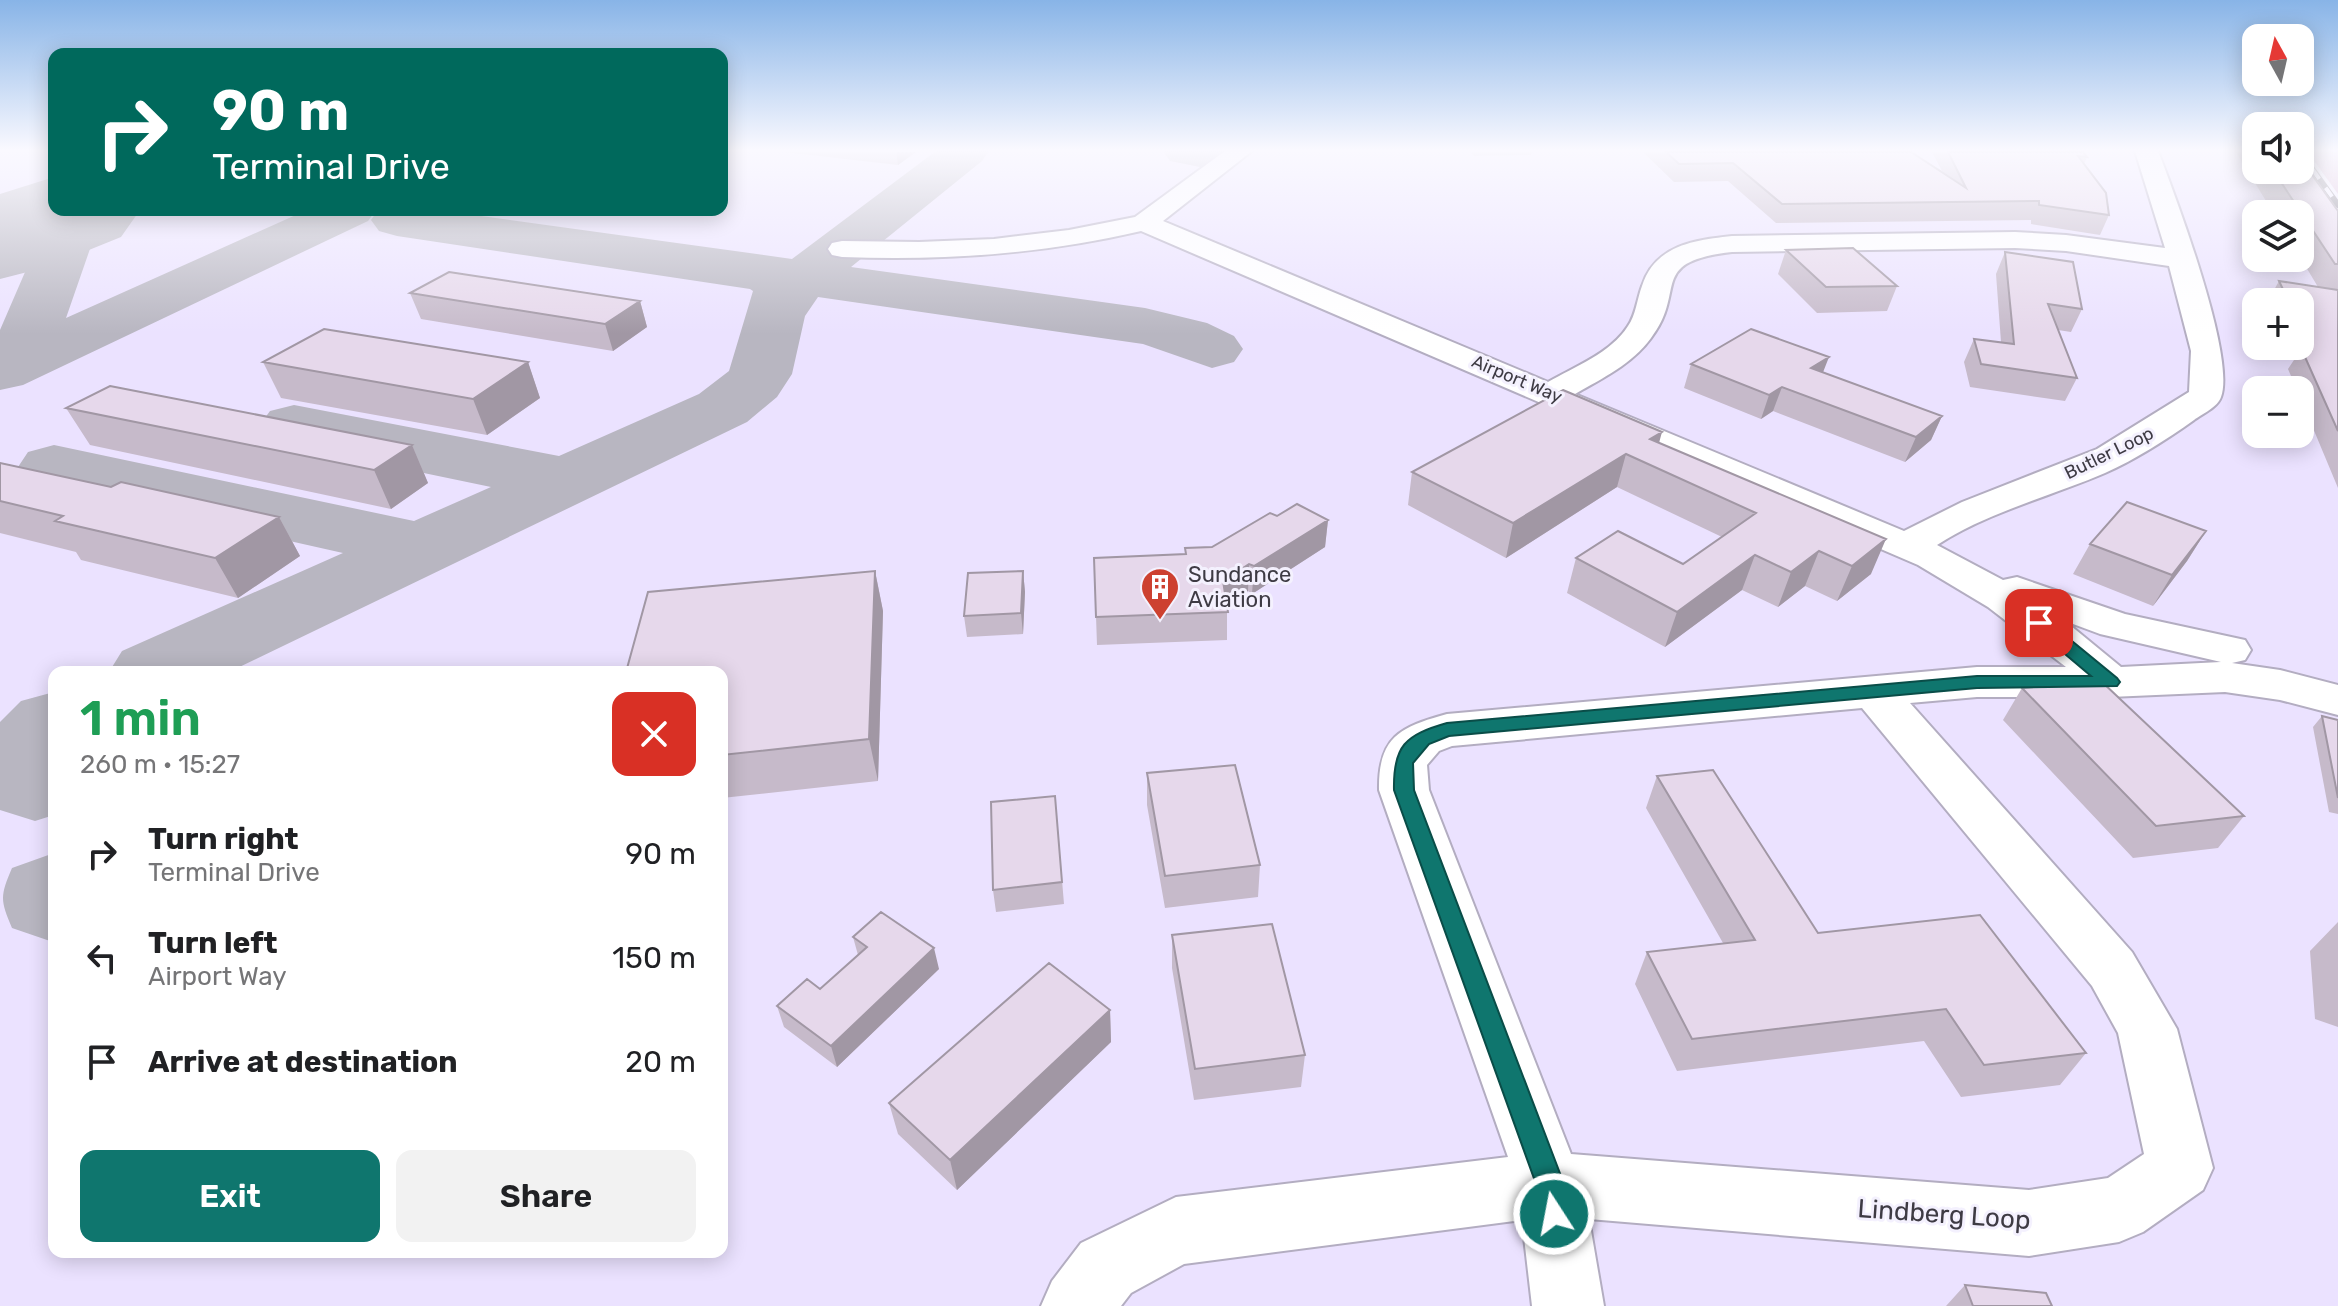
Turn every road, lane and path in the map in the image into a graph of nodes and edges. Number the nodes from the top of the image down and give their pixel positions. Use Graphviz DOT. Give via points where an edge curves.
graph roads {
  1 [pos="1159,212"];
  2 [pos="2168,212"];
  3 [pos="1144,223"];
  4 [pos="842,249"];
  5 [pos="2181,259"];
  6 [pos="1551,394"];
  7 [pos="1920,552"];
  8 [pos="2229,650"];
  9 [pos="2099,671"];
  10 [pos="2338,671"];
  11 [pos="1873,691"];
  12 [pos="2338,700"];
  13 [pos="1550,1184"];
  14 [pos="1077,1306"];
  15 [pos="1568,1306"];
  1 -- 3 [label="street"];
  2 -- 5 [label="street, Butler Loop"];
  3 -- 4 [label="street" via="1093,236 998,248"];
  3 -- 6 [label="street, Airport Way"];
  5 -- 6 [label="street" via="2015,240 1694,248 1661,272 1650,314 1630,343"];
  5 -- 7 [label="street, Butler Loop" via="2207,351 2205,396 2156,432 2096,463 1955,520"];
  6 -- 7 [label="street, Airport Way"];
  7 -- 8 [label="street, Airport Way" via="2115,625"];
  7 -- 9 [label="street, Airport Way" via="2014,605"];
  8 -- 9 [label="street, Airport Way" via="2193,650"];
  8 -- 10 [label="street, Airport Way"];
  9 -- 11 [label="street"];
  9 -- 12 [label="street" via="2225,677"];
  11 -- 13 [label="street" via="1447,730 1422,739 1403,762 1404,790"];
  11 -- 13 [label="street, Lindberg Loop" via="2112,969 2147,1029 2180,1168 2119,1209 2029,1223"];
  13 -- 14 [label="street" via="1176,1231 1106,1268"];
  13 -- 15 [label="street"];
}
